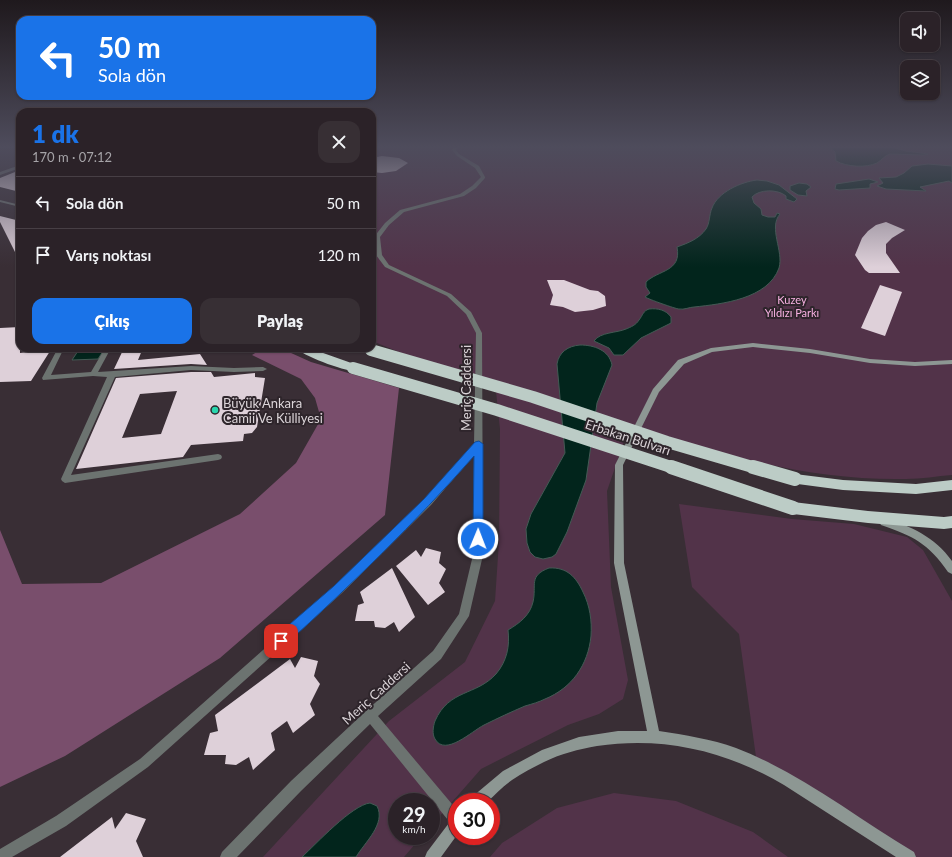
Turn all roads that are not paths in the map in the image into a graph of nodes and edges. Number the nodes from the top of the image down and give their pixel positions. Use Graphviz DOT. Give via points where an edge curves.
graph roads {
  1 [pos="474,187"];
  2 [pos="0,201"];
  3 [pos="16,205"];
  4 [pos="376,351"];
  5 [pos="59,352"];
  6 [pos="106,352"];
  7 [pos="308,352"];
  8 [pos="952,362"];
  9 [pos="263,369"];
  10 [pos="93,374"];
  11 [pos="112,375"];
  12 [pos="479,444"];
  13 [pos="218,457"];
  14 [pos="952,485"];
  15 [pos="868,517"];
  16 [pos="952,522"];
  17 [pos="952,569"];
  18 [pos="370,715"];
  19 [pos="654,736"];
  20 [pos="487,793"];
  21 [pos="448,809"];
  22 [pos="448,836"];
  23 [pos="2,857"];
  24 [pos="227,857"];
  25 [pos="432,857"];
  26 [pos="909,857"];
  1 -- 12 [label="street, Meriç Caddersi" via="462,195 402,211 377,237 379,255 387,266 449,295 469,313 479,333"];
  2 -- 3 [label="street"];
  4 -- 14 [label="highway, Erbakan Bulvarı, bridge" via="533,397 667,442 795,479 916,490"];
  5 -- 10 [label="street" via="46,378"];
  6 -- 10 [label="street"];
  7 -- 15 [label="highway, Erbakan Bulvarı, bridge" via="353,368 505,412 793,508"];
  8 -- 19 [label="street" via="915,364 753,346 711,350 681,362 656,391 619,465 619,563"];
  9 -- 11 [label="street" via="191,368"];
  10 -- 11 [label="street"];
  11 -- 13 [label="street" via="65,479"];
  12 -- 18 [label="street, Meriç Caddersi" via="478,555 464,616 437,655"];
  12 -- 23 [label="street" via="428,502 338,590 144,763 61,821"];
  15 -- 16 [label="highway, Erbakan Bulvarı"];
  15 -- 17 [label="street" via="897,526 927,540 942,554"];
  18 -- 21 [label="street"];
  18 -- 24 [label="street, Meriç Caddersi"];
  19 -- 20 [label="street" via="612,736 553,750 520,767"];
  19 -- 26 [label="street" via="677,738 736,754 770,770"];
  22 -- 25 [label="street"];
}
